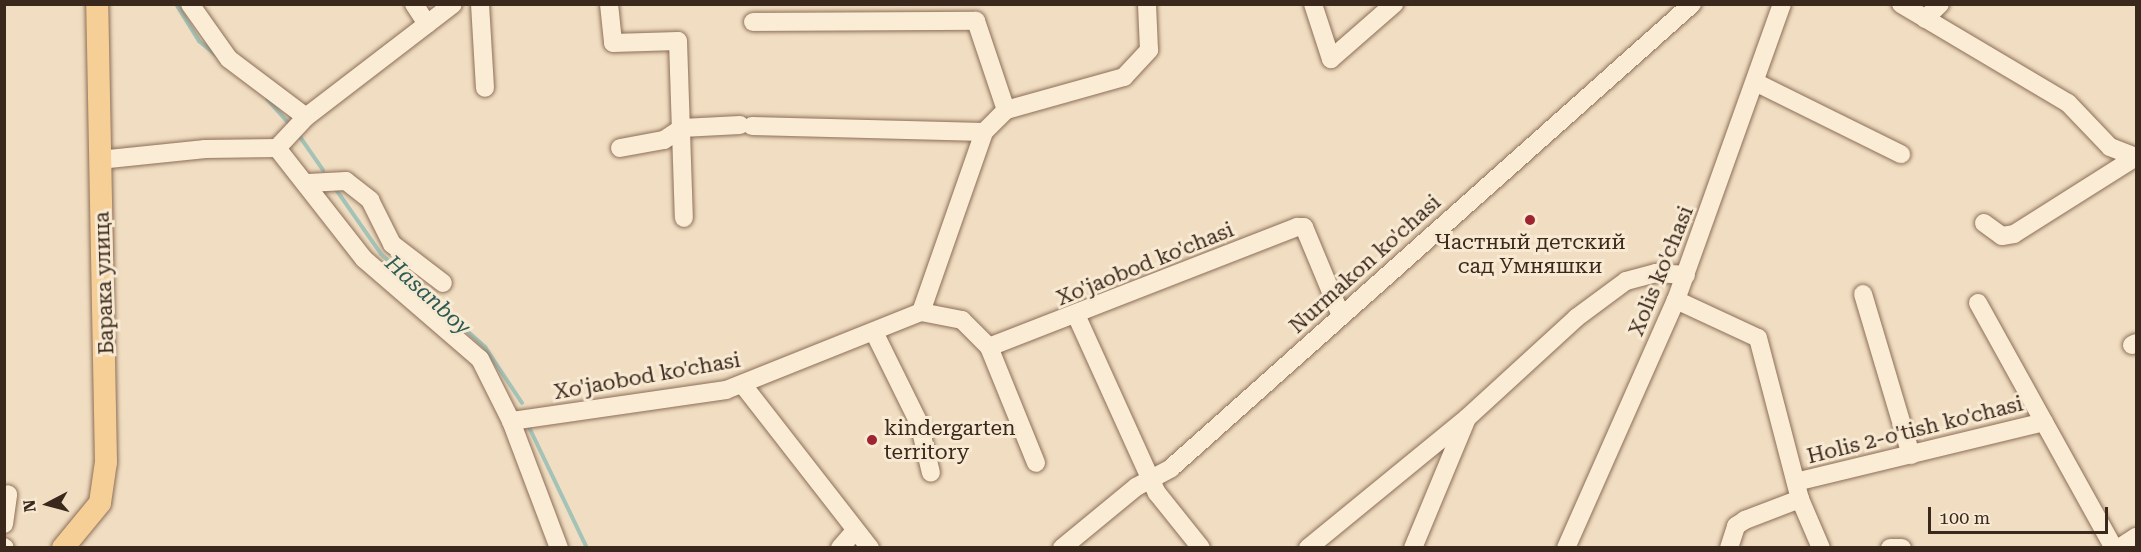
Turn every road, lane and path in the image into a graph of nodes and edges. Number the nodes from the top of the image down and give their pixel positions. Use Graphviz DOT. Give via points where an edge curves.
graph roads {
  1 [pos="97,4"];
  2 [pos="190,4"];
  3 [pos="414,4"];
  4 [pos="453,4"];
  5 [pos="480,4"];
  6 [pos="609,4"];
  7 [pos="1147,4"];
  8 [pos="1313,4"];
  9 [pos="1394,4"];
  10 [pos="1692,4"];
  11 [pos="1782,4"];
  12 [pos="1901,4"];
  13 [pos="1940,4"];
  14 [pos="1925,19"];
  15 [pos="753,22"];
  16 [pos="427,24"];
  17 [pos="1755,82"];
  18 [pos="485,88"];
  19 [pos="1006,110"];
  20 [pos="306,117"];
  21 [pos="682,128"];
  22 [pos="984,132"];
  23 [pos="277,148"];
  24 [pos="620,148"];
  25 [pos="1901,154"];
  26 [pos="2136,157"];
  27 [pos="99,160"];
  28 [pos="308,183"];
  29 [pos="684,218"];
  30 [pos="1984,223"];
  31 [pos="1686,275"];
  32 [pos="443,283"];
  33 [pos="1863,294"];
  34 [pos="1676,300"];
  35 [pos="1978,303"];
  36 [pos="921,312"];
  37 [pos="1341,316"];
  38 [pos="1077,317"];
  39 [pos="874,332"];
  40 [pos="989,347"];
  41 [pos="743,385"];
  42 [pos="1467,418"];
  43 [pos="511,421"];
  44 [pos="2044,422"];
  45 [pos="1911,455"];
  46 [pos="1036,463"];
  47 [pos="931,473"];
  48 [pos="1151,481"];
  49 [pos="1798,491"];
  50 [pos="8,494"];
  51 [pos="4,524"];
  52 [pos="855,531"];
  53 [pos="2136,537"];
  54 [pos="557,547"];
  55 [pos="63,548"];
  56 [pos="840,548"];
  57 [pos="870,548"];
  58 [pos="1062,548"];
  59 [pos="1200,548"];
  60 [pos="1308,548"];
  61 [pos="1413,548"];
  62 [pos="1566,548"];
  63 [pos="1729,548"];
  64 [pos="1821,548"];
  65 [pos="1890,548"];
  66 [pos="1902,548"];
  67 [pos="2114,548"];
  68 [pos="2119,548"];
  1 -- 27 [label="main road, Барака улица"];
  2 -- 20 [label="street" via="229,59"];
  3 -- 16 [label="street"];
  4 -- 16 [label="street"];
  5 -- 18 [label="street"];
  6 -- 21 [label="street" via="613,43 678,41"];
  7 -- 19 [label="street" via="1149,50 1124,77"];
  8 -- 9 [label="street" via="1331,58"];
  10 -- 37 [label="street, Nurmakon ko'chasi"];
  11 -- 17 [label="street, Xolis ko'chasi"];
  12 -- 14 [label="street"];
  13 -- 14 [label="street"];
  14 -- 26 [label="street" via="2068,103 2110,147"];
  15 -- 19 [label="street" via="976,21"];
  16 -- 20 [label="street"];
  17 -- 25 [label="street"];
  17 -- 31 [label="street, Xolis ko'chasi"];
  19 -- 22 [label="street"];
  20 -- 23 [label="street"];
  21 -- 22 [label="street"];
  21 -- 24 [label="street" via="664,140"];
  21 -- 29 [label="street"];
  22 -- 36 [label="street"];
  23 -- 27 [label="street" via="205,149"];
  23 -- 28 [label="street"];
  26 -- 30 [label="street" via="2014,234 2002,236"];
  27 -- 55 [label="main road, Барака улица" via="107,389 104,483 94,512"];
  28 -- 32 [label="street" via="346,182 370,200 387,239"];
  28 -- 43 [label="street" via="364,259 472,349"];
  31 -- 34 [label="street, Xolis ko'chasi"];
  31 -- 42 [label="street" via="1656,273 1626,281 1576,318"];
  33 -- 45 [label="street"];
  34 -- 49 [label="street, Holis 2-o'tish ko'chasi" via="1758,338"];
  34 -- 62 [label="street, Xolis ko'chasi"];
  35 -- 44 [label="street"];
  36 -- 39 [label="street, Xo'jaobod ko'chasi"];
  36 -- 40 [label="street" via="962,320"];
  37 -- 38 [label="street, Xo'jaobod ko'chasi" via="1304,227 1297,226"];
  37 -- 48 [label="street, Nurmakon ko'chasi"];
  38 -- 40 [label="street, Xo'jaobod ko'chasi"];
  38 -- 48 [label="street"];
  39 -- 41 [label="street, Xo'jaobod ko'chasi"];
  39 -- 47 [label="street" via="919,423"];
  40 -- 46 [label="street"];
  41 -- 43 [label="street, Xo'jaobod ko'chasi"];
  41 -- 52 [label="street"];
  42 -- 60 [label="street"];
  42 -- 61 [label="street"];
  43 -- 54 [label="street"];
  44 -- 45 [label="street, Holis 2-o'tish ko'chasi"];
  44 -- 67 [label="street"];
  45 -- 49 [label="street, Holis 2-o'tish ko'chasi"];
  48 -- 58 [label="street, Nurmakon ko'chasi" via="1136,487"];
  48 -- 59 [label="street"];
  49 -- 63 [label="street, Holis 2-o'tish ko'chasi" via="1736,526"];
  49 -- 64 [label="street"];
  50 -- 51 [label="street"];
  52 -- 56 [label="street"];
  52 -- 57 [label="street"];
  53 -- 68 [label="street"];
  65 -- 66 [label="street"];
}
